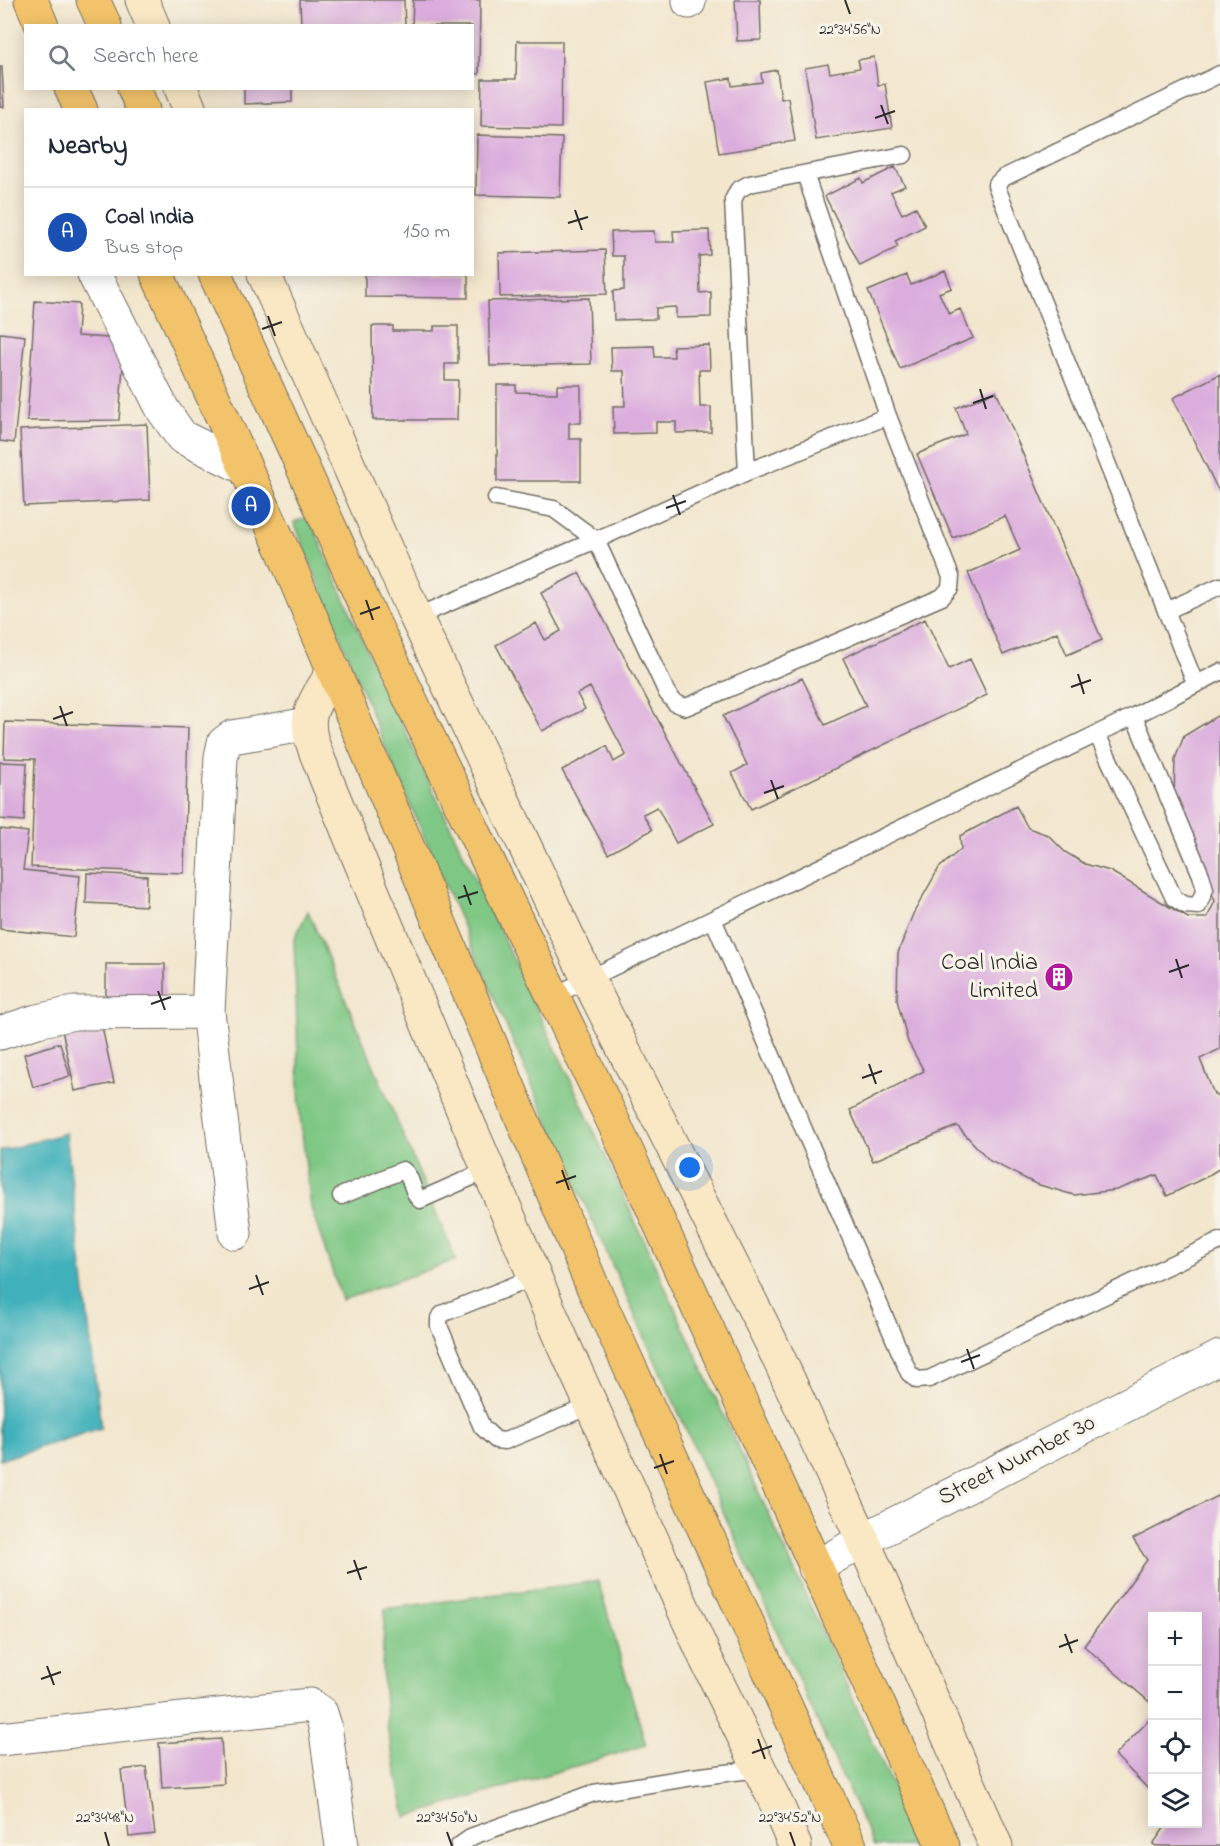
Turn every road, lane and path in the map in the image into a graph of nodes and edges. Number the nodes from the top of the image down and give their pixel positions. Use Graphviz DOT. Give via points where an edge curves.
graph roads {
  1 [pos="31,0"];
  2 [pos="93,0"];
  3 [pos="142,0"];
  4 [pos="41,24"];
  5 [pos="104,24"];
  6 [pos="152,24"];
  7 [pos="1220,74"];
  8 [pos="72,90"];
  9 [pos="135,90"];
  10 [pos="182,90"];
  11 [pos="80,108"];
  12 [pos="142,108"];
  13 [pos="189,108"];
  14 [pos="904,155"];
  15 [pos="805,174"];
  16 [pos="95,276"];
  17 [pos="158,276"];
  18 [pos="217,276"];
  19 [pos="265,276"];
  20 [pos="888,417"];
  21 [pos="245,468"];
  22 [pos="747,472"];
  23 [pos="496,498"];
  24 [pos="596,540"];
  25 [pos="1220,586"];
  26 [pos="1166,611"];
  27 [pos="416,616"];
  28 [pos="334,670"];
  29 [pos="1220,672"];
  30 [pos="1195,683"];
  31 [pos="1134,716"];
  32 [pos="309,724"];
  33 [pos="1097,734"];
  34 [pos="713,919"];
  35 [pos="588,979"];
  36 [pos="553,996"];
  37 [pos="208,1012"];
  38 [pos="0,1033"];
  39 [pos="488,1170"];
  40 [pos="341,1196"];
  41 [pos="235,1233"];
  42 [pos="1220,1241"];
  43 [pos="535,1277"];
  44 [pos="1220,1357"];
  45 [pos="592,1405"];
  46 [pos="863,1540"];
  47 [pos="815,1568"];
  48 [pos="0,1739"];
  49 [pos="759,1769"];
  50 [pos="342,1846"];
  51 [pos="459,1846"];
  52 [pos="795,1846"];
  53 [pos="850,1846"];
  54 [pos="943,1846"];
  55 [pos="996,1846"];
  1 -- 4 [label="main road"];
  2 -- 5 [label="main road"];
  3 -- 6 [label="street"];
  7 -- 26 [label="lane" via="1003,178 996,185"];
  8 -- 11 [label="main road"];
  9 -- 12 [label="main road"];
  10 -- 13 [label="street"];
  14 -- 15 [label="lane"];
  15 -- 20 [label="lane"];
  15 -- 22 [label="lane" via="749,184 738,190 733,200"];
  16 -- 21 [label="street" via="163,410 182,437"];
  17 -- 21 [label="main road"];
  18 -- 36 [label="main road" via="365,605"];
  19 -- 27 [label="street"];
  20 -- 22 [label="lane"];
  20 -- 24 [label="lane" via="946,562 950,588 942,597 698,704 686,707 675,703 667,693"];
  21 -- 28 [label="main road"];
  22 -- 24 [label="lane"];
  23 -- 24 [label="lane" via="555,509"];
  24 -- 27 [label="lane"];
  25 -- 26 [label="lane"];
  26 -- 30 [label="lane"];
  27 -- 35 [label="street"];
  28 -- 32 [label="street" via="310,713"];
  28 -- 53 [label="main road" via="592,1285"];
  29 -- 30 [label="lane"];
  30 -- 31 [label="lane"];
  31 -- 33 [label="lane"];
  31 -- 33 [label="lane" via="1201,875 1205,890 1198,906 1185,905 1174,898"];
  32 -- 37 [label="street" via="232,737 224,743"];
  32 -- 39 [label="street" via="325,776"];
  33 -- 34 [label="lane"];
  34 -- 35 [label="lane"];
  34 -- 42 [label="lane" via="909,1372 917,1380 929,1379"];
  35 -- 36 [label="lane"];
  35 -- 46 [label="street" via="770,1340"];
  36 -- 47 [label="main road"];
  37 -- 38 [label="street" via="74,1013"];
  37 -- 41 [label="street"];
  39 -- 40 [label="lane" via="420,1200 403,1170"];
  39 -- 43 [label="street"];
  43 -- 45 [label="street"];
  43 -- 45 [label="lane" via="439,1318 482,1427 496,1440 505,1441"];
  44 -- 46 [label="street, Street Number 30"];
  45 -- 49 [label="street"];
  46 -- 47 [label="street, Street Number 30"];
  46 -- 55 [label="street"];
  47 -- 54 [label="main road"];
  48 -- 50 [label="street" via="310,1706 321,1713 325,1726"];
  49 -- 51 [label="lane" via="594,1793 473,1836"];
  49 -- 52 [label="street"];
}
